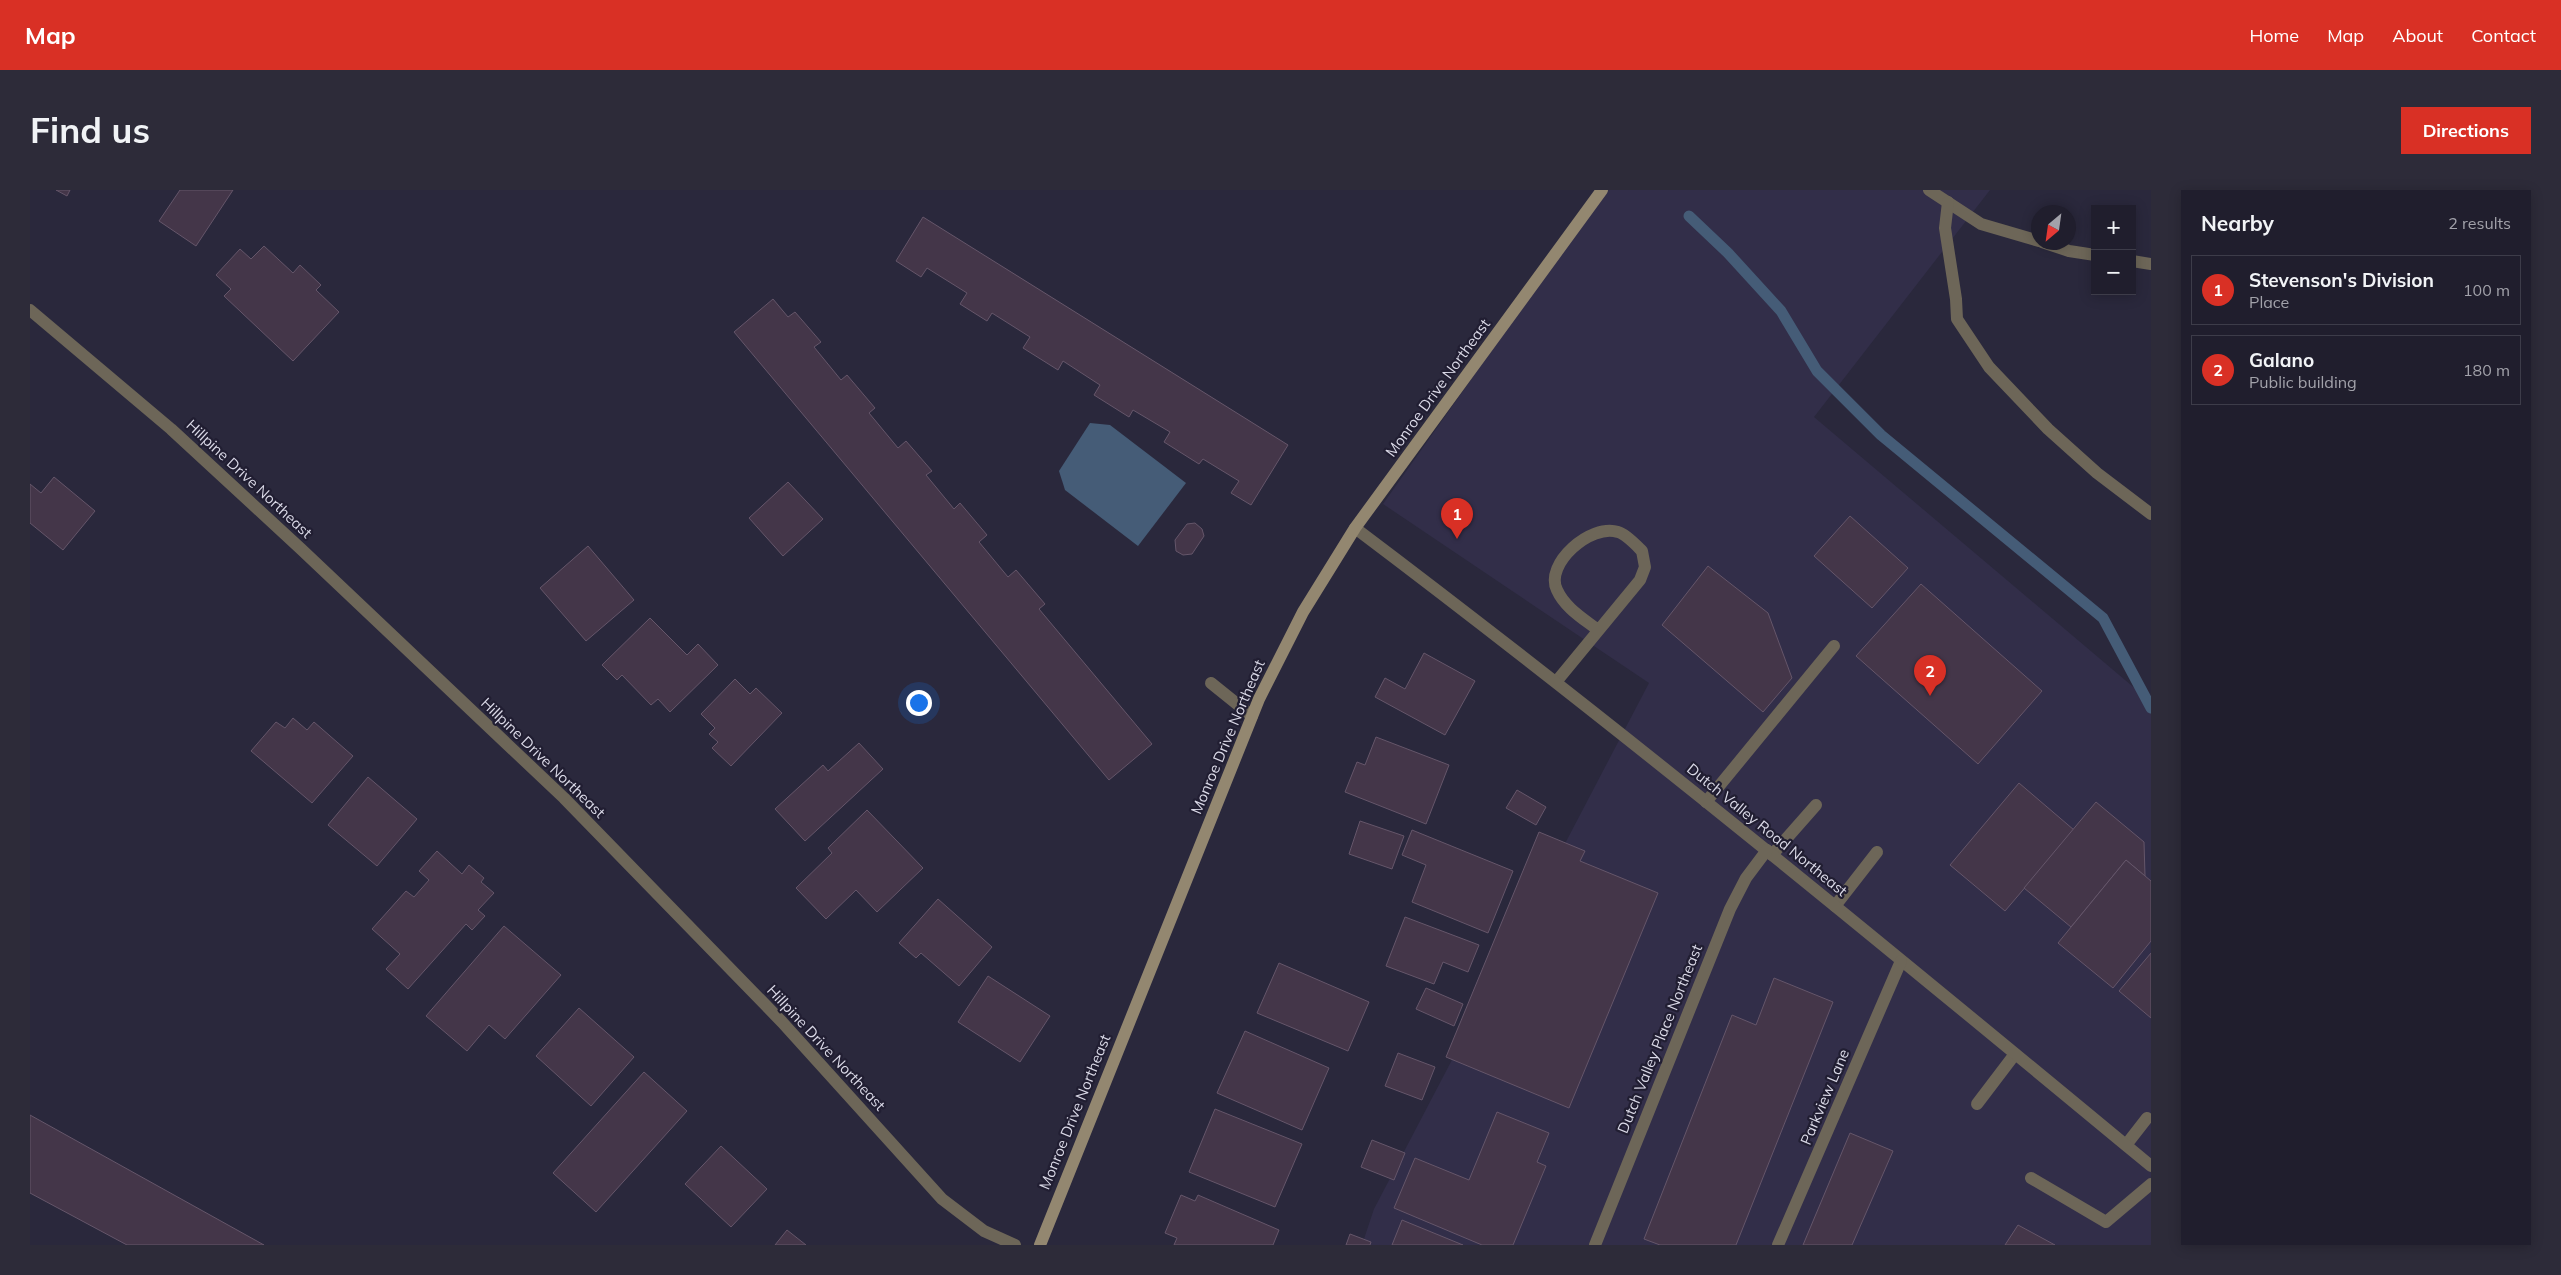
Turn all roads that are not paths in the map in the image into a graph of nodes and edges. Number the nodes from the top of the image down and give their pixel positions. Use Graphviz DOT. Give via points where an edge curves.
graph roads {
  1 [pos="1602,190"];
  2 [pos="1929,190"];
  3 [pos="1948,202"];
  4 [pos="2031,239"];
  5 [pos="2066,250"];
  6 [pos="2091,254"];
  7 [pos="2136,262"];
  8 [pos="2151,264"];
  9 [pos="30,310"];
  10 [pos="2151,514"];
  11 [pos="1355,528"];
  12 [pos="1598,630"];
  13 [pos="1834,646"];
  14 [pos="1556,682"];
  15 [pos="1211,683"];
  16 [pos="1252,716"];
  17 [pos="1706,802"];
  18 [pos="1816,805"];
  19 [pos="1769,852"];
  20 [pos="1877,852"];
  21 [pos="1835,906"];
  22 [pos="1901,961"];
  23 [pos="2015,1054"];
  24 [pos="1978,1104"];
  25 [pos="2147,1118"];
  26 [pos="2126,1145"];
  27 [pos="2151,1166"];
  28 [pos="2031,1178"];
  29 [pos="2151,1184"];
  30 [pos="1014,1245"];
  31 [pos="1040,1245"];
  32 [pos="1595,1245"];
  33 [pos="1778,1245"];
  1 -- 11 [label="main road, Monroe Drive Northeast"];
  2 -- 3 [label="street"];
  3 -- 4 [label="street" via="1981,224"];
  3 -- 10 [label="street" via="1945,228 1956,320 1989,367 2048,430"];
  5 -- 6 [label="street"];
  7 -- 8 [label="street"];
  9 -- 30 [label="street, Hillpine Drive Northeast" via="178,436 564,798 782,1022 942,1199 984,1231"];
  11 -- 14 [label="street, Dutch Valley Road Northeast"];
  11 -- 16 [label="main road, Monroe Drive Northeast" via="1303,612"];
  12 -- 12 [label="street" via="1640,580 1645,567 1642,551 1619,532 1598,530 1581,539 1557,568 1556,589 1571,608"];
  12 -- 14 [label="street"];
  13 -- 17 [label="street"];
  14 -- 17 [label="street, Dutch Valley Road Northeast"];
  15 -- 16 [label="street"];
  16 -- 31 [label="main road, Monroe Drive Northeast"];
  17 -- 19 [label="street, Dutch Valley Road Northeast"];
  18 -- 19 [label="street, Dutch Valley Place Northeast"];
  19 -- 21 [label="street, Dutch Valley Road Northeast"];
  19 -- 32 [label="street, Dutch Valley Place Northeast" via="1746,878 1730,909"];
  20 -- 21 [label="street"];
  21 -- 22 [label="street, Dutch Valley Road Northeast"];
  22 -- 23 [label="street, Dutch Valley Road Northeast"];
  22 -- 33 [label="street, Parkview Lane"];
  23 -- 24 [label="street"];
  23 -- 26 [label="street, Dutch Valley Road Northeast"];
  25 -- 26 [label="street"];
  26 -- 27 [label="street, Dutch Valley Road Northeast"];
  28 -- 29 [label="street" via="2106,1222"];
}
